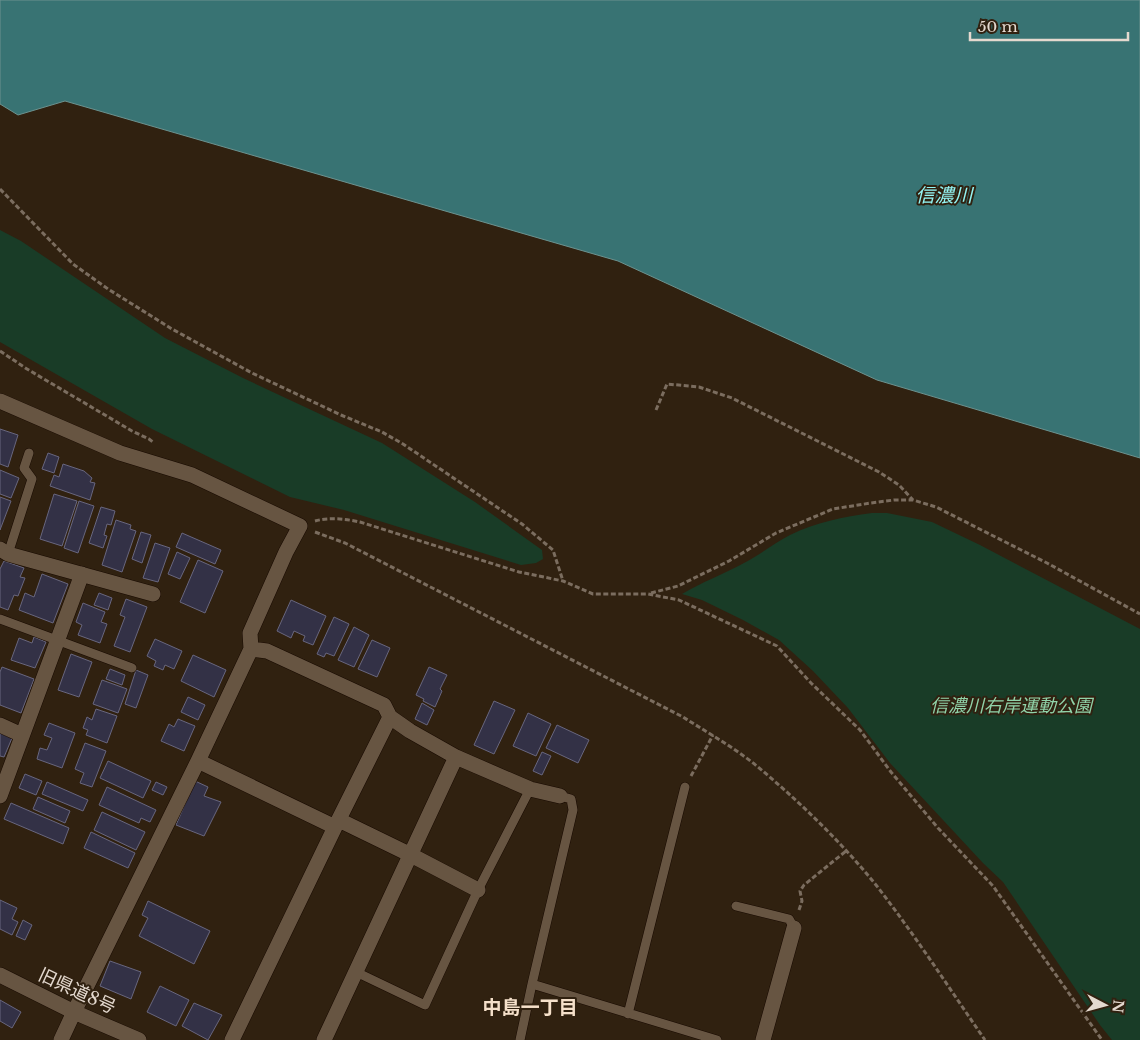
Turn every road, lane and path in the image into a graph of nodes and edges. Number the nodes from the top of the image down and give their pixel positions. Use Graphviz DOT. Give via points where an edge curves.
graph roads {
  1 [pos="0,189"];
  2 [pos="0,351"];
  3 [pos="0,401"];
  4 [pos="656,410"];
  5 [pos="132,431"];
  6 [pos="29,453"];
  7 [pos="913,500"];
  8 [pos="300,526"];
  9 [pos="4,552"];
  10 [pos="82,574"];
  11 [pos="563,581"];
  12 [pos="152,594"];
  13 [pos="648,594"];
  14 [pos="1140,614"];
  15 [pos="0,619"];
  16 [pos="58,640"];
  17 [pos="251,649"];
  18 [pos="132,668"];
  19 [pos="390,717"];
  20 [pos="0,725"];
  21 [pos="22,735"];
  22 [pos="713,736"];
  23 [pos="456,757"];
  24 [pos="198,761"];
  25 [pos="685,787"];
  26 [pos="530,789"];
  27 [pos="0,796"];
  28 [pos="560,796"];
  29 [pos="337,823"];
  30 [pos="846,851"];
  31 [pos="411,855"];
  32 [pos="804,885"];
  33 [pos="478,890"];
  34 [pos="736,906"];
  35 [pos="794,928"];
  36 [pos="356,972"];
  37 [pos="0,975"];
  38 [pos="532,984"];
  39 [pos="74,1012"];
  40 [pos="628,1014"];
  41 [pos="61,1040"];
  42 [pos="139,1040"];
  43 [pos="232,1040"];
  44 [pos="324,1040"];
  45 [pos="520,1040"];
  46 [pos="717,1040"];
  47 [pos="763,1040"];
  48 [pos="985,1040"];
  49 [pos="1102,1040"];
  1 -- 11 [label="path" via="73,264 108,290 252,373 382,432 522,524 553,550"];
  2 -- 5 [label="path"];
  3 -- 8 [label="street" via="120,453 192,475"];
  4 -- 7 [label="path" via="667,384 699,387 732,398 880,472"];
  6 -- 9 [label="lane" via="24,468 32,479"];
  7 -- 13 [label="path" via="834,509 776,533 678,586"];
  7 -- 14 [label="path" via="936,507"];
  8 -- 11 [label="path" via="320,519 360,522 519,572"];
  8 -- 17 [label="street" via="250,633"];
  8 -- 22 [label="path" via="345,543 683,717"];
  9 -- 10 [label="street"];
  10 -- 12 [label="street"];
  10 -- 16 [label="street"];
  11 -- 13 [label="path" via="593,594"];
  13 -- 49 [label="path" via="679,600 777,646 860,730 938,828 993,886"];
  15 -- 16 [label="lane"];
  16 -- 18 [label="lane"];
  16 -- 21 [label="street"];
  17 -- 19 [label="street" via="267,651 384,705"];
  17 -- 24 [label="street"];
  19 -- 23 [label="street"];
  19 -- 29 [label="street"];
  20 -- 21 [label="street"];
  21 -- 27 [label="street"];
  22 -- 25 [label="path"];
  22 -- 30 [label="path" via="757,766 799,802"];
  23 -- 26 [label="street"];
  23 -- 31 [label="street"];
  24 -- 29 [label="street"];
  24 -- 39 [label="street"];
  25 -- 40 [label="lane"];
  26 -- 28 [label="street"];
  26 -- 33 [label="lane"];
  28 -- 38 [label="lane" via="571,799 573,810"];
  29 -- 31 [label="street"];
  29 -- 43 [label="street"];
  30 -- 32 [label="path"];
  30 -- 48 [label="path" via="910,929"];
  31 -- 33 [label="street"];
  31 -- 36 [label="street"];
  33 -- 36 [label="lane" via="425,1005"];
  34 -- 35 [label="lane" via="789,920"];
  35 -- 47 [label="street"];
  36 -- 44 [label="street"];
  37 -- 39 [label="street, 旧県道8号"];
  38 -- 40 [label="lane"];
  38 -- 45 [label="lane"];
  39 -- 41 [label="street"];
  39 -- 42 [label="street, 旧県道8号"];
  40 -- 46 [label="lane"];
}
